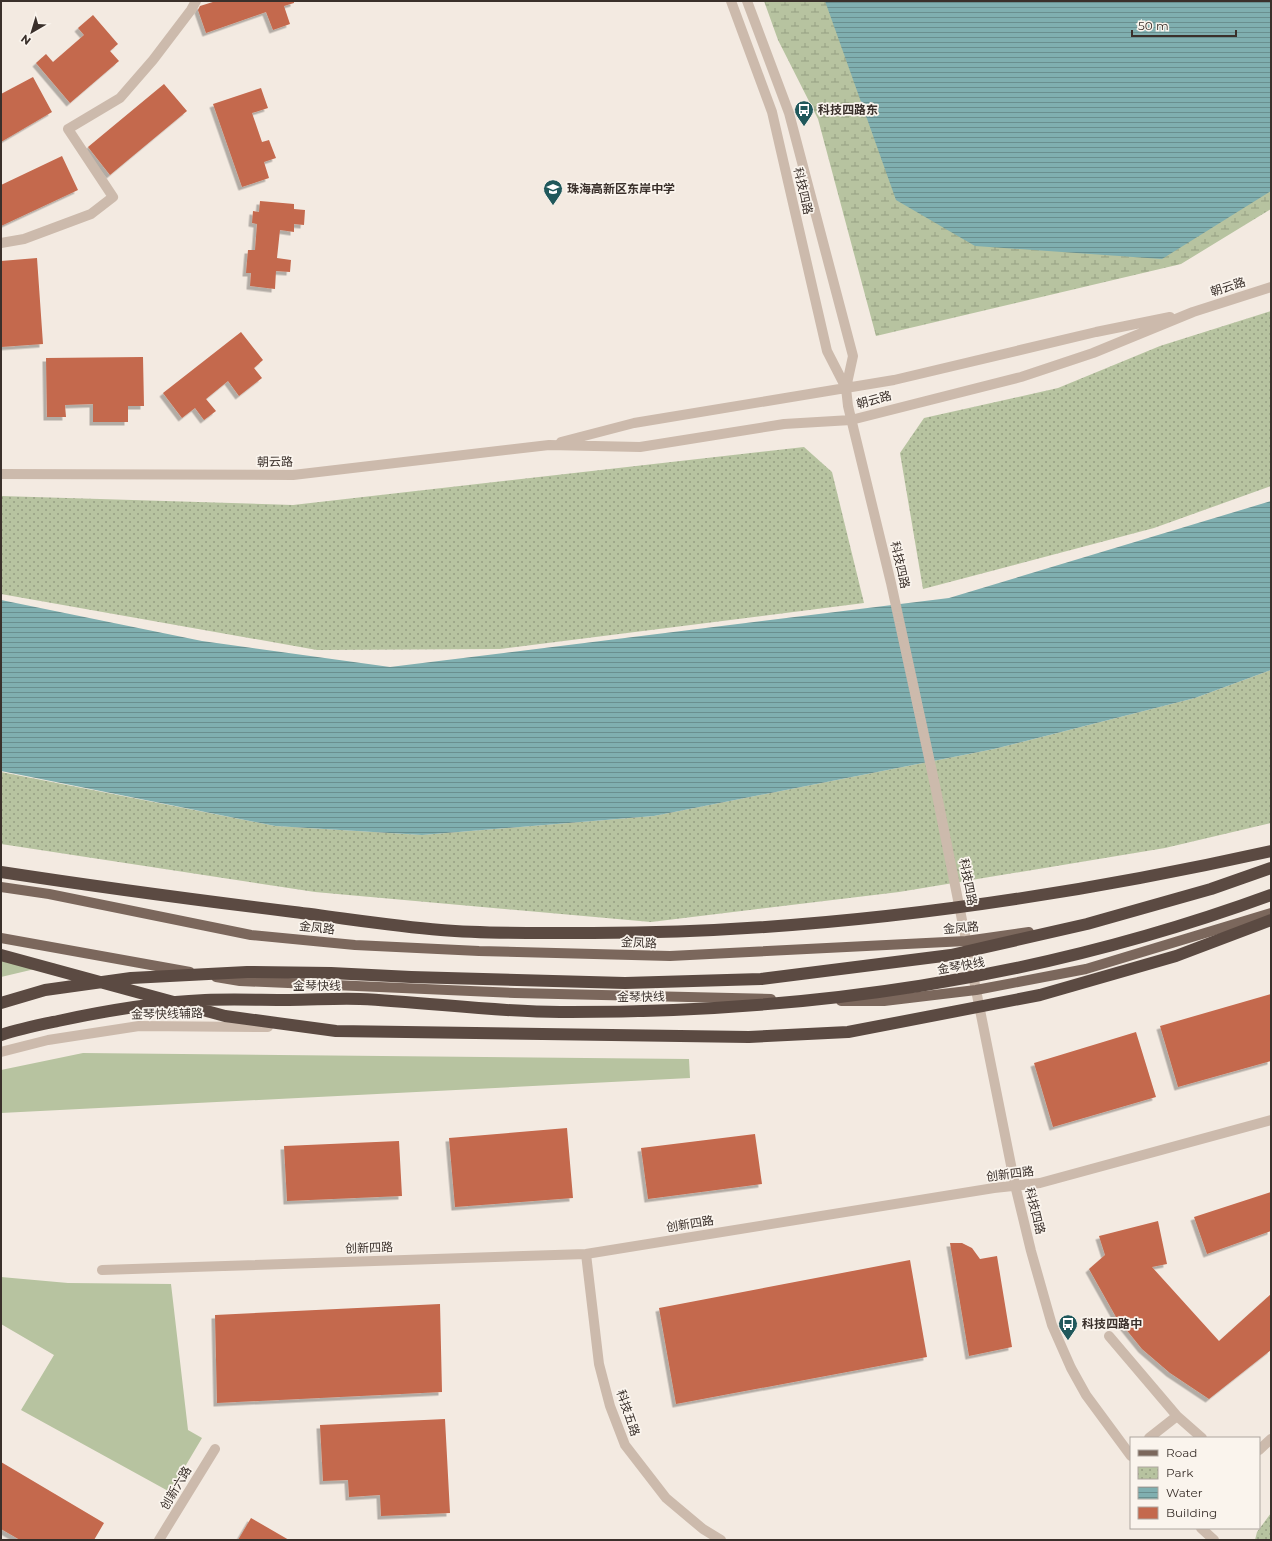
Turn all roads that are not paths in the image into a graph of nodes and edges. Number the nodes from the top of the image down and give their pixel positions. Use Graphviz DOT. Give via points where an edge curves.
graph roads {
  1 [pos="196,1"];
  2 [pos="731,1"];
  3 [pos="747,1"];
  4 [pos="1,243"];
  5 [pos="1271,287"];
  6 [pos="1193,312"];
  7 [pos="846,388"];
  8 [pos="851,420"];
  9 [pos="548,445"];
  10 [pos="1,474"];
  11 [pos="1271,851"];
  12 [pos="1271,864"];
  13 [pos="1271,868"];
  14 [pos="1,872"];
  15 [pos="1,887"];
  16 [pos="1271,895"];
  17 [pos="1271,912"];
  18 [pos="1271,920"];
  19 [pos="1,938"];
  20 [pos="966,942"];
  21 [pos="1,955"];
  22 [pos="976,990"];
  23 [pos="1,1003"];
  24 [pos="336,1031"];
  25 [pos="1,1035"];
  26 [pos="1,1052"];
  27 [pos="1271,1120"];
  28 [pos="1015,1185"];
  29 [pos="586,1254"];
  30 [pos="102,1270"];
  31 [pos="1109,1336"];
  32 [pos="1177,1416"];
  33 [pos="1150,1437"];
  34 [pos="1201,1437"];
  35 [pos="1271,1439"];
  36 [pos="215,1448"];
  37 [pos="1260,1449"];
  38 [pos="1130,1453"];
  39 [pos="1202,1529"];
  40 [pos="159,1540"];
  41 [pos="721,1540"];
  42 [pos="1214,1540"];
  1 -- 4 [label="street" via="153,60 120,98 68,129 113,196 91,214 24,239"];
  2 -- 7 [label="street, 科技四路" via="772,112 827,351"];
  3 -- 7 [label="street, 科技四路" via="789,113 853,356"];
  5 -- 6 [label="street, 朝云路"];
  6 -- 7 [label="street, 朝云路" via="1096,332 894,380"];
  6 -- 8 [label="street, 朝云路" via="1093,353 1028,374"];
  7 -- 8 [label="street, 科技四路"];
  7 -- 9 [label="street, 朝云路" via="634,423"];
  8 -- 9 [label="street, 朝云路" via="784,424 640,447"];
  8 -- 20 [label="street, 科技四路" via="891,583"];
  9 -- 10 [label="street, 朝云路" via="293,475"];
  11 -- 14 [label="highway" via="1165,874 951,908 760,928 637,934 441,930 113,889"];
  12 -- 20 [label="main road, 金凤路" via="1069,926"];
  13 -- 23 [label="highway, 金琴快线" via="1211,889 1087,924 951,955 761,979 625,983 247,972 131,978 45,990"];
  15 -- 20 [label="main road, 金凤路" via="50,894 251,935 355,945 479,952 670,956"];
  16 -- 25 [label="highway, 金琴快线" via="1144,937 1023,968 962,981 853,997 756,1007 655,1012 556,1012 358,999 203,1000 95,1013"];
  17 -- 22 [label="main road" via="1086,969"];
  18 -- 24 [label="highway" via="1176,956 1040,995 848,1032 749,1038"];
  19 -- 22 [label="main road" via="240,981 515,993 884,1002"];
  20 -- 22 [label="street, 科技四路"];
  21 -- 24 [label="highway" via="225,1016"];
  22 -- 28 [label="street, 科技四路"];
  24 -- 26 [label="street, 金琴快线辅路" via="258,1026 139,1026 48,1040"];
  27 -- 28 [label="street, 创新四路" via="1040,1183"];
  28 -- 29 [label="street, 创新四路"];
  28 -- 38 [label="street, 科技四路" via="1052,1325 1086,1395"];
  29 -- 30 [label="street, 创新四路"];
  29 -- 41 [label="street, 科技五路" via="599,1364 610,1406 625,1445 666,1498 703,1529"];
  31 -- 32 [label="street"];
  32 -- 33 [label="street"];
  32 -- 34 [label="street"];
  35 -- 37 [label="street"];
  36 -- 40 [label="street, 创新六路"];
  39 -- 42 [label="street"];
}
